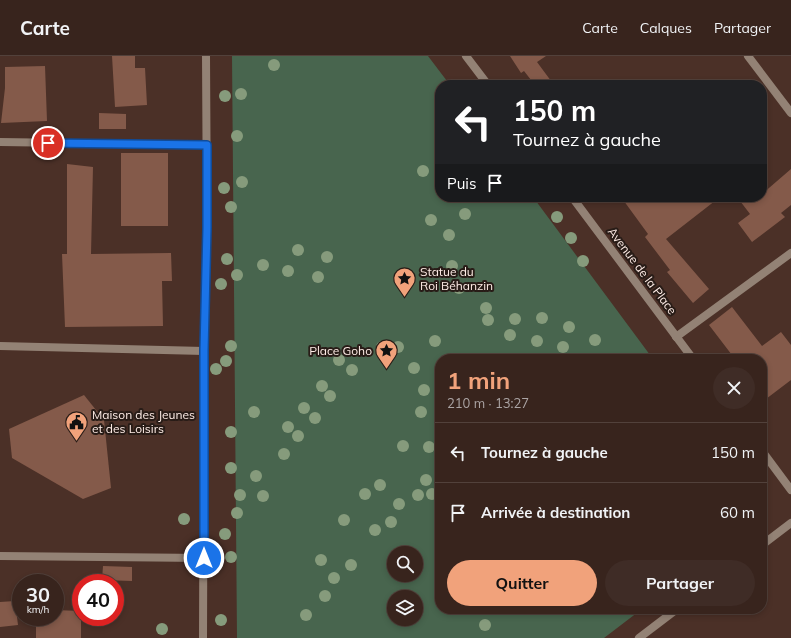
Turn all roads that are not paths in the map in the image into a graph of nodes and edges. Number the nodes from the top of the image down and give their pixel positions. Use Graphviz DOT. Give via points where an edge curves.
graph roads {
  1 [pos="206,56"];
  2 [pos="466,56"];
  3 [pos="748,56"];
  4 [pos="484,80"];
  5 [pos="766,80"];
  6 [pos="767,81"];
  7 [pos="791,113"];
  8 [pos="0,142"];
  9 [pos="207,145"];
  10 [pos="576,202"];
  11 [pos="791,253"];
  12 [pos="676,337"];
  13 [pos="0,346"];
  14 [pos="204,351"];
  15 [pos="689,354"];
  16 [pos="767,458"];
  17 [pos="791,490"];
  18 [pos="791,523"];
  19 [pos="767,541"];
  20 [pos="0,556"];
  21 [pos="204,558"];
  22 [pos="670,614"];
  23 [pos="203,638"];
  24 [pos="639,638"];
  1 -- 9 [label="street"];
  2 -- 4 [label="street"];
  3 -- 5 [label="street"];
  6 -- 7 [label="street"];
  8 -- 9 [label="street"];
  9 -- 14 [label="street"];
  10 -- 12 [label="street, Avenue de la Place"];
  11 -- 12 [label="street"];
  12 -- 15 [label="street, Avenue de la Place"];
  13 -- 14 [label="street"];
  14 -- 21 [label="street"];
  16 -- 17 [label="street"];
  18 -- 19 [label="street"];
  20 -- 21 [label="street"];
  21 -- 23 [label="street"];
  22 -- 24 [label="street"];
}
